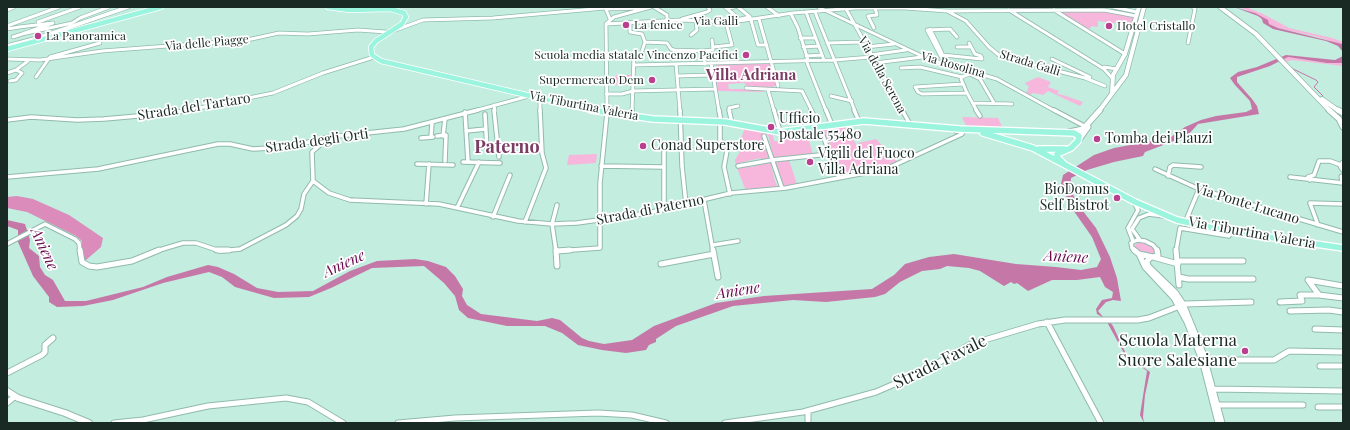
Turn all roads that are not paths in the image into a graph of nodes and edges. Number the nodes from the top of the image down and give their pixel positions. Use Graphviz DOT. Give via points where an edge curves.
graph roads {
  1 [pos="14,7"];
  2 [pos="60,7"];
  3 [pos="73,7"];
  4 [pos="80,7"];
  5 [pos="109,7"];
  6 [pos="128,7"];
  7 [pos="161,7"];
  8 [pos="328,7"];
  9 [pos="650,7"];
  10 [pos="654,7"];
  11 [pos="708,7"];
  12 [pos="735,7"];
  13 [pos="738,7"];
  14 [pos="768,7"];
  15 [pos="818,7"];
  16 [pos="1113,7"];
  17 [pos="1139,7"];
  18 [pos="1144,7"];
  19 [pos="1193,7"];
  20 [pos="1220,7"];
  21 [pos="605,8"];
  22 [pos="726,8"];
  23 [pos="875,8"];
  24 [pos="1104,8"];
  25 [pos="846,9"];
  26 [pos="7,10"];
  27 [pos="1008,10"];
  28 [pos="1054,10"];
  29 [pos="825,11"];
  30 [pos="947,11"];
  31 [pos="806,12"];
  32 [pos="815,12"];
  33 [pos="64,13"];
  34 [pos="791,14"];
  35 [pos="1137,14"];
  36 [pos="779,16"];
  37 [pos="610,19"];
  38 [pos="738,19"];
  39 [pos="759,19"];
  40 [pos="678,20"];
  41 [pos="751,20"];
  42 [pos="668,21"];
  43 [pos="696,22"];
  44 [pos="72,23"];
  45 [pos="726,23"];
  46 [pos="606,24"];
  47 [pos="630,24"];
  48 [pos="854,25"];
  49 [pos="7,26"];
  50 [pos="19,27"];
  51 [pos="874,28"];
  52 [pos="7,29"];
  53 [pos="388,32"];
  54 [pos="22,34"];
  55 [pos="692,35"];
  56 [pos="13,37"];
  57 [pos="40,37"];
  58 [pos="957,37"];
  59 [pos="800,38"];
  60 [pos="816,38"];
  61 [pos="712,40"];
  62 [pos="645,42"];
  63 [pos="863,42"];
  64 [pos="100,43"];
  65 [pos="827,43"];
  66 [pos="969,43"];
  67 [pos="1188,43"];
  68 [pos="894,44"];
  69 [pos="7,45"];
  70 [pos="767,45"];
  71 [pos="819,46"];
  72 [pos="713,47"];
  73 [pos="804,47"];
  74 [pos="866,47"];
  75 [pos="957,47"];
  76 [pos="971,47"];
  77 [pos="7,49"];
  78 [pos="907,50"];
  79 [pos="642,51"];
  80 [pos="702,51"];
  81 [pos="1126,54"];
  82 [pos="634,55"];
  83 [pos="822,55"];
  84 [pos="806,56"];
  85 [pos="871,56"];
  86 [pos="942,56"];
  87 [pos="374,57"];
  88 [pos="923,57"];
  89 [pos="7,59"];
  90 [pos="1052,59"];
  91 [pos="47,60"];
  92 [pos="807,60"];
  93 [pos="824,60"];
  94 [pos="834,60"];
  95 [pos="29,61"];
  96 [pos="771,61"];
  97 [pos="711,63"];
  98 [pos="874,63"];
  99 [pos="676,64"];
  100 [pos="705,64"];
  101 [pos="945,64"];
  102 [pos="634,65"];
  103 [pos="1098,65"];
  104 [pos="902,68"];
  105 [pos="1117,69"];
  106 [pos="16,70"];
  107 [pos="974,72"];
  108 [pos="1127,72"];
  109 [pos="7,73"];
  110 [pos="970,74"];
  111 [pos="712,75"];
  112 [pos="36,76"];
  113 [pos="677,76"];
  114 [pos="955,76"];
  115 [pos="961,77"];
  116 [pos="1113,79"];
  117 [pos="1121,81"];
  118 [pos="10,82"];
  119 [pos="961,84"];
  120 [pos="1305,85"];
  121 [pos="778,86"];
  122 [pos="1105,86"];
  123 [pos="1112,87"];
  124 [pos="746,88"];
  125 [pos="714,89"];
  126 [pos="633,90"];
  127 [pos="679,90"];
  128 [pos="770,90"];
  129 [pos="789,90"];
  130 [pos="967,93"];
  131 [pos="1112,93"];
  132 [pos="606,94"];
  133 [pos="530,96"];
  134 [pos="831,96"];
  135 [pos="540,98"];
  136 [pos="852,101"];
  137 [pos="973,103"];
  138 [pos="994,104"];
  139 [pos="1012,104"];
  140 [pos="494,105"];
  141 [pos="738,106"];
  142 [pos="465,112"];
  143 [pos="606,113"];
  144 [pos="1343,113"];
  145 [pos="485,114"];
  146 [pos="632,116"];
  147 [pos="980,116"];
  148 [pos="445,119"];
  149 [pos="7,120"];
  150 [pos="681,120"];
  151 [pos="859,121"];
  152 [pos="432,122"];
  153 [pos="732,123"];
  154 [pos="1090,123"];
  155 [pos="720,124"];
  156 [pos="910,124"];
  157 [pos="832,125"];
  158 [pos="944,127"];
  159 [pos="1086,127"];
  160 [pos="1343,127"];
  161 [pos="818,128"];
  162 [pos="486,130"];
  163 [pos="984,131"];
  164 [pos="466,132"];
  165 [pos="780,132"];
  166 [pos="1069,132"];
  167 [pos="443,136"];
  168 [pos="764,136"];
  169 [pos="332,137"];
  170 [pos="434,137"];
  171 [pos="421,138"];
  172 [pos="1078,141"];
  173 [pos="1033,148"];
  174 [pos="1071,148"];
  175 [pos="487,150"];
  176 [pos="664,152"];
  177 [pos="829,154"];
  178 [pos="1057,155"];
  179 [pos="1050,156"];
  180 [pos="499,157"];
  181 [pos="772,160"];
  182 [pos="445,161"];
  183 [pos="463,162"];
  184 [pos="468,162"];
  185 [pos="479,162"];
  186 [pos="500,163"];
  187 [pos="1062,163"];
  188 [pos="417,164"];
  189 [pos="429,164"];
  190 [pos="453,165"];
  191 [pos="1341,165"];
  192 [pos="601,166"];
  193 [pos="738,166"];
  194 [pos="663,167"];
  195 [pos="1201,167"];
  196 [pos="1155,170"];
  197 [pos="510,175"];
  198 [pos="1168,176"];
  199 [pos="7,177"];
  200 [pos="1290,177"];
  201 [pos="839,178"];
  202 [pos="1343,179"];
  203 [pos="1310,180"];
  204 [pos="313,181"];
  205 [pos="782,188"];
  206 [pos="1199,189"];
  207 [pos="730,194"];
  208 [pos="1131,199"];
  209 [pos="704,200"];
  210 [pos="426,204"];
  211 [pos="686,204"];
  212 [pos="1343,204"];
  213 [pos="557,205"];
  214 [pos="457,208"];
  215 [pos="664,210"];
  216 [pos="1168,216"];
  217 [pos="493,217"];
  218 [pos="1187,218"];
  219 [pos="599,221"];
  220 [pos="526,222"];
  221 [pos="552,224"];
  222 [pos="1318,225"];
  223 [pos="1343,232"];
  224 [pos="1229,236"];
  225 [pos="1140,240"];
  226 [pos="738,241"];
  227 [pos="1133,242"];
  228 [pos="7,244"];
  229 [pos="712,245"];
  230 [pos="1343,248"];
  231 [pos="557,251"];
  232 [pos="714,254"];
  233 [pos="1139,254"];
  234 [pos="1159,254"];
  235 [pos="1152,257"];
  236 [pos="1163,259"];
  237 [pos="1243,261"];
  238 [pos="1178,262"];
  239 [pos="661,264"];
  240 [pos="558,266"];
  241 [pos="718,277"];
  242 [pos="1179,277"];
  243 [pos="1253,279"];
  244 [pos="1179,286"];
  245 [pos="1343,286"];
  246 [pos="1319,295"];
  247 [pos="1343,298"];
  248 [pos="1252,302"];
  249 [pos="1280,302"];
  250 [pos="1181,305"];
  251 [pos="1290,311"];
  252 [pos="1343,312"];
  253 [pos="1047,322"];
  254 [pos="1316,329"];
  255 [pos="1343,330"];
  256 [pos="53,338"];
  257 [pos="1343,352"];
  258 [pos="1205,360"];
  259 [pos="1320,366"];
  260 [pos="1343,366"];
  261 [pos="7,373"];
  262 [pos="1214,388"];
  263 [pos="7,391"];
  264 [pos="1343,391"];
  265 [pos="14,396"];
  266 [pos="7,403"];
  267 [pos="1218,405"];
  268 [pos="1303,405"];
  269 [pos="1318,407"];
  270 [pos="1343,407"];
  271 [pos="808,411"];
  272 [pos="89,423"];
  273 [pos="114,423"];
  274 [pos="343,423"];
  275 [pos="398,423"];
  276 [pos="666,423"];
  277 [pos="725,423"];
  278 [pos="808,423"];
  279 [pos="1101,423"];
  280 [pos="1218,423"];
  281 [pos="1222,423"];
  1 -- 26 [label="street"];
  2 -- 49 [label="street"];
  3 -- 33 [label="street"];
  4 -- 33 [label="street"];
  5 -- 44 [label="street"];
  6 -- 57 [label="street"];
  7 -- 77 [label="main road"];
  8 -- 53 [label="main road" via="341,10 388,8 402,11 406,19"];
  9 -- 21 [label="street"];
  9 -- 37 [label="street"];
  10 -- 42 [label="street" via="667,15"];
  11 -- 40 [label="street" via="708,12"];
  12 -- 22 [label="street"];
  13 -- 38 [label="street" via="748,16"];
  14 -- 36 [label="street"];
  15 -- 29 [label="street, Via Rosolina"];
  16 -- 35 [label="street"];
  17 -- 35 [label="main road"];
  18 -- 108 [label="main road"];
  19 -- 67 [label="street"];
  20 -- 120 [label="main road" via="1248,26"];
  21 -- 37 [label="street"];
  21 -- 53 [label="street" via="493,18 423,20 396,32"];
  22 -- 38 [label="street"];
  23 -- 25 [label="street, Strada Galli"];
  23 -- 30 [label="street, Strada Galli"];
  23 -- 51 [label="street" via="877,15 868,16"];
  24 -- 28 [label="street"];
  24 -- 35 [label="street"];
  25 -- 29 [label="street, Strada Galli"];
  25 -- 48 [label="street, Via della Serena"];
  27 -- 28 [label="street"];
  27 -- 30 [label="street"];
  27 -- 103 [label="street"];
  28 -- 81 [label="street"];
  29 -- 32 [label="street, Via Galli"];
  29 -- 48 [label="street, Via Rosolina"];
  30 -- 122 [label="street, Strada Galli" via="966,21 1000,56 1085,78"];
  31 -- 32 [label="street, Via Galli"];
  31 -- 34 [label="street, Via Galli"];
  31 -- 60 [label="street"];
  32 -- 65 [label="street"];
  33 -- 50 [label="street"];
  34 -- 36 [label="street, Via Galli"];
  34 -- 59 [label="street"];
  35 -- 81 [label="main road"];
  36 -- 39 [label="street, Via Galli"];
  37 -- 46 [label="street"];
  38 -- 41 [label="street, Via Galli"];
  38 -- 45 [label="street, Via Galli"];
  39 -- 41 [label="street, Via Galli"];
  39 -- 70 [label="street"];
  40 -- 42 [label="street, Via Galli"];
  40 -- 43 [label="street, Via Galli"];
  41 -- 70 [label="street" via="758,45"];
  42 -- 47 [label="street, Via Galli"];
  43 -- 45 [label="street, Via Galli"];
  43 -- 55 [label="street" via="697,30"];
  44 -- 54 [label="street"];
  44 -- 57 [label="street"];
  45 -- 72 [label="street" via="732,45"];
  46 -- 47 [label="street, Via Galli"];
  46 -- 132 [label="street"];
  47 -- 62 [label="street" via="630,32 642,34"];
  48 -- 63 [label="street, Via della Serena"];
  48 -- 68 [label="street, Via Rosolina"];
  50 -- 52 [label="street"];
  50 -- 54 [label="street" via="53,23"];
  53 -- 87 [label="main road" via="372,45 370,51"];
  53 -- 91 [label="street, Via delle Piagge" via="358,30 308,34 279,33 248,40 102,51"];
  54 -- 56 [label="street"];
  57 -- 69 [label="street"];
  58 -- 86 [label="street" via="951,30 930,29"];
  59 -- 60 [label="street"];
  59 -- 73 [label="street"];
  60 -- 71 [label="street"];
  61 -- 72 [label="street"];
  62 -- 79 [label="street"];
  62 -- 80 [label="street" via="667,43 674,50"];
  63 -- 65 [label="street"];
  63 -- 74 [label="street, Via della Serena"];
  64 -- 91 [label="street"];
  65 -- 94 [label="street"];
  66 -- 76 [label="street"];
  68 -- 74 [label="street"];
  68 -- 78 [label="street, Via Rosolina"];
  70 -- 96 [label="street"];
  71 -- 73 [label="street"];
  71 -- 83 [label="street"];
  72 -- 80 [label="street" via="713,50"];
  73 -- 84 [label="street"];
  74 -- 85 [label="street, Via della Serena"];
  75 -- 76 [label="street"];
  76 -- 86 [label="street" via="982,59"];
  78 -- 85 [label="street"];
  78 -- 88 [label="street, Via Rosolina"];
  80 -- 100 [label="street"];
  81 -- 105 [label="main road"];
  82 -- 102 [label="street"];
  83 -- 84 [label="street"];
  83 -- 93 [label="street"];
  84 -- 92 [label="street"];
  85 -- 94 [label="street"];
  85 -- 98 [label="street, Via della Serena"];
  86 -- 101 [label="street"];
  87 -- 133 [label="main road, Via Tiburtina Valeria" via="411,69"];
  87 -- 149 [label="street, Strada del Tartaro" via="273,93 172,113 104,119 31,117"];
  88 -- 98 [label="street"];
  88 -- 101 [label="street, Via Rosolina"];
  89 -- 95 [label="street, Via delle Piagge"];
  90 -- 122 [label="street"];
  91 -- 95 [label="street, Via delle Piagge"];
  91 -- 112 [label="street"];
  92 -- 93 [label="street"];
  92 -- 96 [label="street"];
  92 -- 157 [label="street"];
  93 -- 94 [label="street"];
  94 -- 136 [label="street"];
  95 -- 106 [label="street"];
  96 -- 97 [label="street"];
  96 -- 121 [label="street"];
  97 -- 100 [label="street"];
  97 -- 111 [label="street"];
  98 -- 156 [label="street, Via della Serena"];
  99 -- 100 [label="street"];
  99 -- 102 [label="street"];
  99 -- 113 [label="street"];
  101 -- 107 [label="street, Via Rosolina"];
  102 -- 126 [label="street"];
  103 -- 105 [label="street"];
  103 -- 116 [label="street"];
  104 -- 114 [label="street" via="919,66"];
  105 -- 108 [label="main road"];
  105 -- 116 [label="main road"];
  106 -- 109 [label="street"];
  106 -- 118 [label="street" via="22,73"];
  107 -- 110 [label="street"];
  107 -- 159 [label="street, Via Rosolina" via="1011,86"];
  108 -- 117 [label="main road"];
  110 -- 115 [label="street"];
  110 -- 138 [label="street" via="980,79"];
  111 -- 113 [label="street"];
  111 -- 125 [label="street"];
  113 -- 127 [label="street"];
  114 -- 115 [label="street"];
  114 -- 119 [label="street"];
  115 -- 119 [label="street"];
  116 -- 117 [label="main road"];
  116 -- 123 [label="main road"];
  117 -- 131 [label="main road"];
  119 -- 130 [label="street"];
  119 -- 130 [label="street" via="915,87 922,94"];
  120 -- 144 [label="main road"];
  120 -- 160 [label="main road" via="1339,119"];
  121 -- 128 [label="street"];
  121 -- 129 [label="street"];
  122 -- 123 [label="street"];
  123 -- 131 [label="main road"];
  124 -- 128 [label="street"];
  125 -- 127 [label="street"];
  125 -- 155 [label="street"];
  126 -- 127 [label="street"];
  126 -- 132 [label="street" via="622,94"];
  126 -- 146 [label="street"];
  127 -- 150 [label="street"];
  128 -- 129 [label="street"];
  128 -- 165 [label="street"];
  129 -- 161 [label="street" via="802,90 815,117 811,119"];
  130 -- 137 [label="street"];
  131 -- 154 [label="main road"];
  132 -- 143 [label="street"];
  133 -- 135 [label="main road, Via Tiburtina Valeria"];
  133 -- 140 [label="street, Strada degli Orti"];
  134 -- 136 [label="street"];
  135 -- 143 [label="main road, Via Tiburtina Valeria"];
  135 -- 220 [label="street" via="542,153 546,168"];
  136 -- 151 [label="street"];
  137 -- 138 [label="street"];
  137 -- 147 [label="street"];
  138 -- 139 [label="street"];
  140 -- 142 [label="street, Strada degli Orti"];
  140 -- 180 [label="street"];
  141 -- 153 [label="street" via="729,108"];
  142 -- 148 [label="street, Strada degli Orti"];
  142 -- 164 [label="street"];
  143 -- 146 [label="main road, Via Tiburtina Valeria"];
  143 -- 192 [label="street"];
  145 -- 162 [label="street"];
  146 -- 150 [label="main road, Via Tiburtina Valeria"];
  148 -- 152 [label="street, Strada degli Orti"];
  148 -- 167 [label="street"];
  150 -- 155 [label="main road, Via Tiburtina Valeria"];
  150 -- 211 [label="street"];
  151 -- 156 [label="main road, Via Tiburtina Valeria"];
  151 -- 157 [label="main road, Via Tiburtina Valeria"];
  152 -- 169 [label="street, Strada degli Orti" via="401,130"];
  152 -- 170 [label="street"];
  153 -- 155 [label="main road, Via Tiburtina Valeria"];
  153 -- 165 [label="main road, Via Tiburtina Valeria"];
  154 -- 159 [label="main road"];
  154 -- 172 [label="main road"];
  155 -- 207 [label="street" via="720,141 728,145 724,168"];
  156 -- 158 [label="main road, Via Tiburtina Valeria"];
  157 -- 161 [label="main road, Via Tiburtina Valeria"];
  158 -- 163 [label="main road, Via Tiburtina Valeria"];
  158 -- 201 [label="street, Strada di Paterno" via="946,130 962,134 886,169"];
  159 -- 166 [label="main road"];
  161 -- 165 [label="main road, Via Tiburtina Valeria"];
  161 -- 177 [label="street"];
  162 -- 164 [label="street"];
  162 -- 175 [label="street"];
  163 -- 166 [label="main road, Via Tiburtina Valeria"];
  163 -- 173 [label="main road, Via Tiburtina Valeria"];
  164 -- 184 [label="street"];
  166 -- 172 [label="main road" via="1077,134"];
  167 -- 170 [label="street"];
  167 -- 182 [label="street" via="446,135"];
  168 -- 181 [label="street"];
  169 -- 199 [label="street, Strada degli Orti" via="268,149 219,144 98,168"];
  169 -- 204 [label="street" via="312,152"];
  170 -- 171 [label="street"];
  172 -- 174 [label="main road"];
  173 -- 174 [label="main road"];
  173 -- 179 [label="main road, Via Tiburtina Valeria"];
  174 -- 178 [label="main road"];
  176 -- 194 [label="street"];
  177 -- 181 [label="street"];
  177 -- 201 [label="street"];
  178 -- 179 [label="street"];
  178 -- 187 [label="main road"];
  179 -- 187 [label="main road, Via Tiburtina Valeria"];
  181 -- 193 [label="street"];
  181 -- 205 [label="street"];
  183 -- 184 [label="street"];
  184 -- 185 [label="street"];
  185 -- 186 [label="street"];
  185 -- 214 [label="street"];
  187 -- 208 [label="main road, Via Tiburtina Valeria"];
  188 -- 189 [label="street"];
  189 -- 190 [label="street"];
  189 -- 210 [label="street"];
  191 -- 203 [label="street" via="1320,161 1314,175 1308,177"];
  192 -- 194 [label="street"];
  192 -- 219 [label="street"];
  194 -- 215 [label="street"];
  195 -- 198 [label="street" via="1172,165"];
  196 -- 198 [label="street, Via Ponte Lucano"];
  197 -- 217 [label="street"];
  198 -- 206 [label="street, Via Ponte Lucano"];
  200 -- 203 [label="street"];
  201 -- 205 [label="street, Strada di Paterno"];
  202 -- 203 [label="street"];
  204 -- 210 [label="street, Strada di Paterno" via="326,192 344,199"];
  204 -- 228 [label="street" via="304,194 299,213 293,221 253,244 232,251 219,251 183,242 125,263 106,267 91,266 82,262 77,240 45,224"];
  205 -- 207 [label="street, Strada di Paterno"];
  206 -- 218 [label="street"];
  206 -- 222 [label="street, Via Ponte Lucano"];
  207 -- 209 [label="street, Strada di Paterno"];
  208 -- 216 [label="main road, Via Tiburtina Valeria"];
  208 -- 227 [label="street" via="1138,210 1128,228"];
  209 -- 211 [label="street, Strada di Paterno"];
  209 -- 229 [label="street"];
  210 -- 214 [label="street, Strada di Paterno"];
  211 -- 215 [label="street, Strada di Paterno"];
  212 -- 222 [label="street" via="1310,203"];
  213 -- 221 [label="street"];
  214 -- 217 [label="street, Strada di Paterno"];
  215 -- 219 [label="street, Strada di Paterno"];
  216 -- 225 [label="street" via="1149,214 1139,218 1132,229"];
  216 -- 230 [label="main road, Via Tiburtina Valeria" via="1215,229"];
  217 -- 220 [label="street, Strada di Paterno"];
  219 -- 221 [label="street, Strada di Paterno"];
  219 -- 231 [label="street" via="600,248"];
  220 -- 221 [label="street, Strada di Paterno"];
  221 -- 231 [label="street"];
  222 -- 223 [label="street, Via Ponte Lucano"];
  224 -- 238 [label="street" via="1180,228 1176,245"];
  225 -- 227 [label="street"];
  225 -- 234 [label="street" via="1153,245"];
  226 -- 229 [label="street"];
  227 -- 233 [label="street" via="1132,248"];
  229 -- 232 [label="street"];
  231 -- 240 [label="street"];
  232 -- 239 [label="street"];
  232 -- 241 [label="street"];
  233 -- 235 [label="street"];
  233 -- 250 [label="street" via="1145,267"];
  234 -- 235 [label="street"];
  234 -- 236 [label="street"];
  235 -- 236 [label="street"];
  235 -- 250 [label="street" via="1147,261 1148,266 1175,292"];
  236 -- 238 [label="street"];
  237 -- 238 [label="street"];
  238 -- 242 [label="street"];
  242 -- 243 [label="street"];
  242 -- 244 [label="street"];
  245 -- 246 [label="street" via="1308,280"];
  246 -- 247 [label="street"];
  246 -- 249 [label="street" via="1300,295 1303,301"];
  248 -- 250 [label="street"];
  250 -- 253 [label="street, Strada Favale" via="1140,320"];
  250 -- 258 [label="street"];
  250 -- 280 [label="street" via="1202,360"];
  251 -- 252 [label="street"];
  253 -- 271 [label="street, Strada Favale" via="981,339 890,386"];
  253 -- 279 [label="street"];
  254 -- 255 [label="street"];
  256 -- 261 [label="street" via="45,345 43,354"];
  257 -- 258 [label="street" via="1289,352 1274,360"];
  258 -- 262 [label="street"];
  259 -- 260 [label="street"];
  262 -- 264 [label="street"];
  262 -- 267 [label="street"];
  263 -- 265 [label="street"];
  265 -- 266 [label="street"];
  265 -- 272 [label="street"];
  267 -- 268 [label="street"];
  267 -- 281 [label="street"];
  269 -- 270 [label="street"];
  271 -- 277 [label="street, Strada Favale"];
  271 -- 278 [label="street"];
  273 -- 274 [label="street" via="148,419 200,407 282,398 308,402"];
  275 -- 276 [label="street" via="455,418 594,413 632,415"];
}
